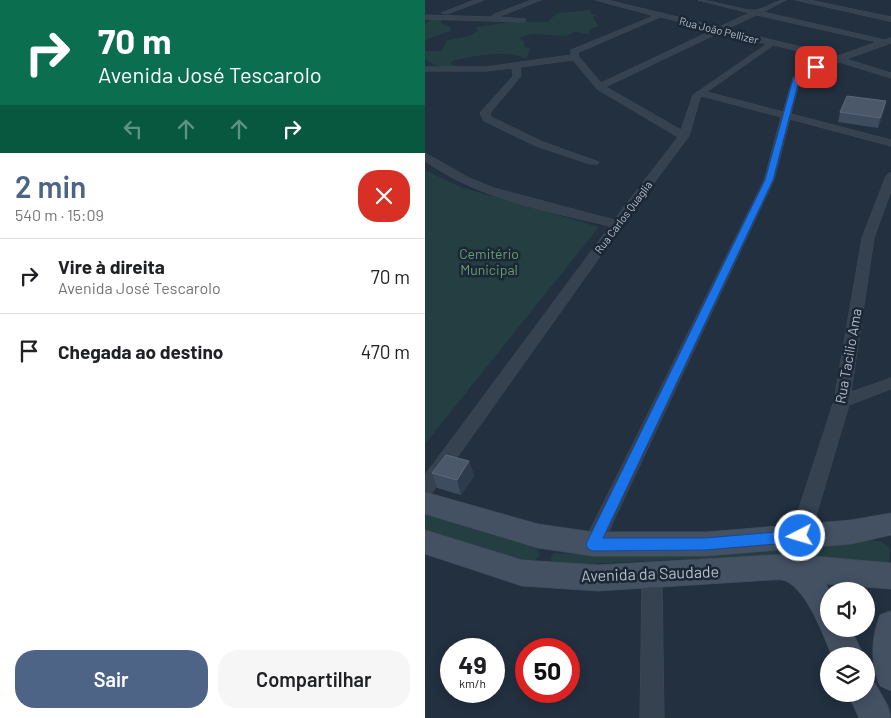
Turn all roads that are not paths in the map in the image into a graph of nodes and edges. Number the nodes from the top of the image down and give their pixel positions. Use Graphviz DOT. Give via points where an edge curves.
graph roads {
  1 [pos="481,0"];
  2 [pos="538,0"];
  3 [pos="599,0"];
  4 [pos="701,0"];
  5 [pos="783,0"];
  6 [pos="799,0"];
  7 [pos="613,1"];
  8 [pos="592,8"];
  9 [pos="757,13"];
  10 [pos="435,16"];
  11 [pos="661,16"];
  12 [pos="425,18"];
  13 [pos="490,18"];
  14 [pos="524,20"];
  15 [pos="891,20"];
  16 [pos="718,30"];
  17 [pos="889,42"];
  18 [pos="773,43"];
  19 [pos="575,57"];
  20 [pos="839,60"];
  21 [pos="516,65"];
  22 [pos="425,70"];
  23 [pos="891,76"];
  24 [pos="600,87"];
  25 [pos="700,93"];
  26 [pos="785,115"];
  27 [pos="683,136"];
  28 [pos="891,143"];
  29 [pos="425,156"];
  30 [pos="594,162"];
  31 [pos="891,176"];
  32 [pos="617,224"];
  33 [pos="891,383"];
  34 [pos="842,401"];
  35 [pos="425,489"];
  36 [pos="425,503"];
  37 [pos="891,524"];
  38 [pos="851,532"];
  39 [pos="800,536"];
  40 [pos="891,537"];
  41 [pos="425,542"];
  42 [pos="593,544"];
  43 [pos="790,567"];
  44 [pos="652,575"];
  45 [pos="891,576"];
  46 [pos="820,601"];
  47 [pos="891,625"];
  48 [pos="891,675"];
  49 [pos="867,702"];
  50 [pos="651,718"];
  51 [pos="875,718"];
  1 -- 10 [label="street"];
  2 -- 13 [label="street"];
  3 -- 7 [label="street, Rua João Pellizer"];
  4 -- 9 [label="street"];
  5 -- 9 [label="street"];
  6 -- 15 [label="street"];
  7 -- 8 [label="street"];
  7 -- 11 [label="street, Rua João Pellizer"];
  9 -- 16 [label="street"];
  9 -- 17 [label="street"];
  10 -- 12 [label="street"];
  10 -- 13 [label="street"];
  11 -- 16 [label="street, Rua João Pellizer"];
  11 -- 19 [label="street" via="574,52"];
  13 -- 14 [label="street"];
  16 -- 18 [label="street, Rua João Pellizer"];
  16 -- 24 [label="street"];
  17 -- 20 [label="street"];
  18 -- 20 [label="street, Rua João Pellizer"];
  18 -- 25 [label="street"];
  19 -- 21 [label="street"];
  19 -- 24 [label="street"];
  20 -- 23 [label="street, Rua João Pellizer"];
  20 -- 26 [label="street" via="816,67 796,79"];
  21 -- 22 [label="street" via="463,71"];
  21 -- 30 [label="street" via="517,76 485,113 487,119 557,152"];
  24 -- 27 [label="street"];
  25 -- 26 [label="street"];
  25 -- 27 [label="street, Rua Carlos Quaglia"];
  26 -- 28 [label="street"];
  26 -- 42 [label="street" via="769,180"];
  27 -- 32 [label="street, Rua Carlos Quaglia"];
  29 -- 32 [label="street" via="438,167 467,181"];
  31 -- 34 [label="street, Rua Tacilio Ama" via="868,238"];
  32 -- 35 [label="street, Rua Carlos Quaglia"];
  33 -- 34 [label="street"];
  34 -- 39 [label="street, Rua Tacilio Ama"];
  36 -- 42 [label="main road" via="538,536"];
  37 -- 38 [label="main road"];
  38 -- 39 [label="main road"];
  38 -- 40 [label="main road" via="880,533"];
  39 -- 42 [label="main road" via="705,544"];
  41 -- 44 [label="main road, Avenida da Saudade" via="522,573 598,578"];
  43 -- 44 [label="main road, Avenida da Saudade"];
  43 -- 45 [label="main road, Avenida da Saudade"];
  43 -- 46 [label="main road" via="812,587"];
  44 -- 50 [label="street"];
  47 -- 48 [label="main road" via="888,660"];
  49 -- 51 [label="main road"];
}
